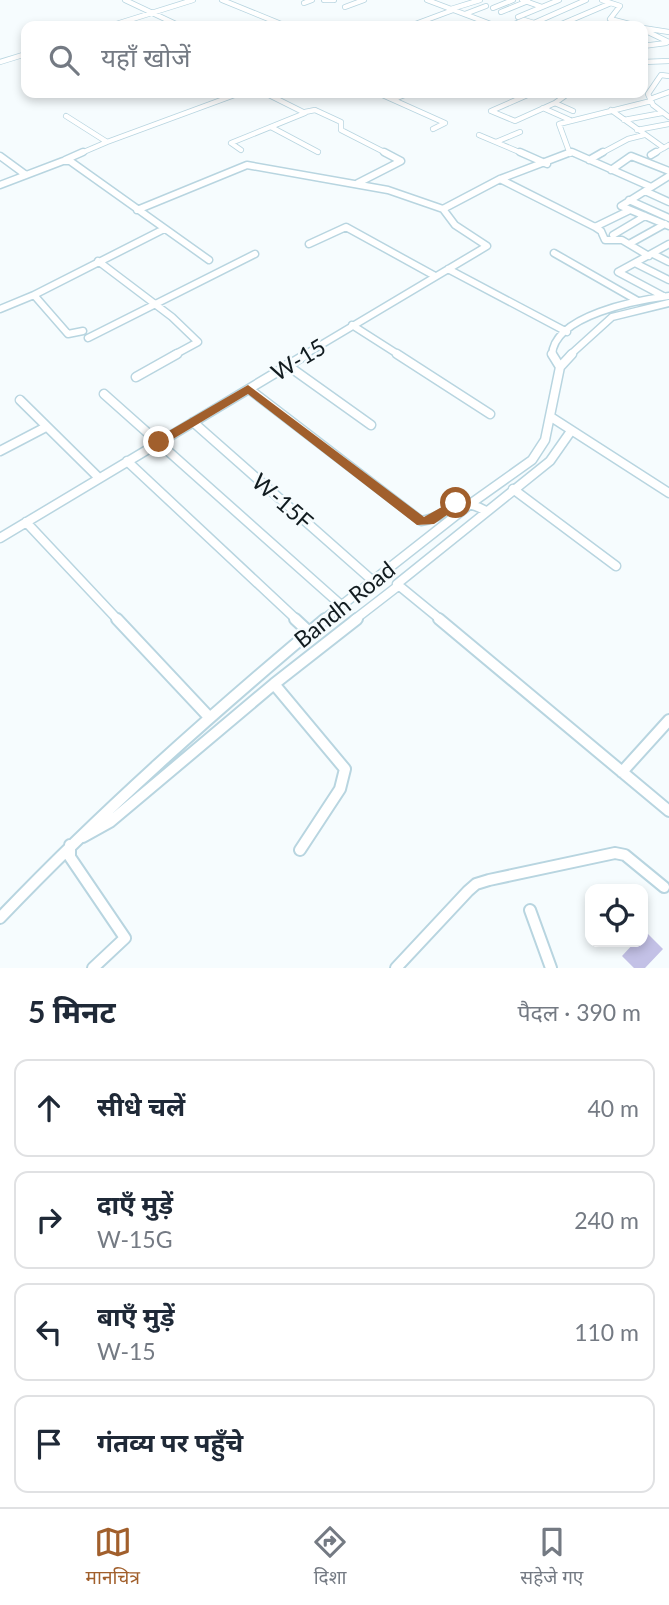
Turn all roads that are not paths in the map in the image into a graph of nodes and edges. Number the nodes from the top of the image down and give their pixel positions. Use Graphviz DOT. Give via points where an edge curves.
graph roads {
  1 [pos="125,0"];
  2 [pos="193,0"];
  3 [pos="222,0"];
  4 [pos="236,0"];
  5 [pos="312,0"];
  6 [pos="324,0"];
  7 [pos="334,0"];
  8 [pos="362,0"];
  9 [pos="427,0"];
  10 [pos="480,0"];
  11 [pos="513,0"];
  12 [pos="559,0"];
  13 [pos="586,0"];
  14 [pos="602,0"];
  15 [pos="526,1"];
  16 [pos="229,2"];
  17 [pos="304,3"];
  18 [pos="611,3"];
  19 [pos="486,6"];
  20 [pos="345,7"];
  21 [pos="543,7"];
  22 [pos="493,8"];
  23 [pos="452,9"];
  24 [pos="502,12"];
  25 [pos="152,13"];
  26 [pos="559,13"];
  27 [pos="465,14"];
  28 [pos="518,17"];
  29 [pos="573,19"];
  30 [pos="126,21"];
  31 [pos="169,21"];
  32 [pos="274,21"];
  33 [pos="422,21"];
  34 [pos="483,21"];
  35 [pos="539,21"];
  36 [pos="568,21"];
  37 [pos="580,21"];
  38 [pos="618,21"];
  39 [pos="648,29"];
  40 [pos="652,30"];
  41 [pos="669,32"];
  42 [pos="669,42"];
  43 [pos="648,45"];
  44 [pos="0,56"];
  45 [pos="21,56"];
  46 [pos="7,60"];
  47 [pos="666,61"];
  48 [pos="0,62"];
  49 [pos="648,62"];
  50 [pos="669,67"];
  51 [pos="662,75"];
  52 [pos="669,76"];
  53 [pos="669,92"];
  54 [pos="226,98"];
  55 [pos="276,98"];
  56 [pos="521,98"];
  57 [pos="562,98"];
  58 [pos="394,99"];
  59 [pos="650,100"];
  60 [pos="555,103"];
  61 [pos="543,108"];
  62 [pos="611,110"];
  63 [pos="573,111"];
  64 [pos="305,112"];
  65 [pos="662,113"];
  66 [pos="66,116"];
  67 [pos="669,117"];
  68 [pos="570,120"];
  69 [pos="624,120"];
  70 [pos="669,124"];
  71 [pos="271,127"];
  72 [pos="433,129"];
  73 [pos="638,130"];
  74 [pos="520,131"];
  75 [pos="479,135"];
  76 [pos="645,135"];
  77 [pos="107,142"];
  78 [pos="496,142"];
  79 [pos="666,147"];
  80 [pos="242,150"];
  81 [pos="318,152"];
  82 [pos="571,152"];
  83 [pos="651,155"];
  84 [pos="0,156"];
  85 [pos="65,160"];
  86 [pos="589,160"];
  87 [pos="547,164"];
  88 [pos="611,170"];
  89 [pos="669,171"];
  90 [pos="26,175"];
  91 [pos="669,176"];
  92 [pos="499,179"];
  93 [pos="659,183"];
  94 [pos="358,184"];
  95 [pos="0,185"];
  96 [pos="651,187"];
  97 [pos="669,188"];
  98 [pos="645,191"];
  99 [pos="629,200"];
  100 [pos="669,201"];
  101 [pos="443,209"];
  102 [pos="630,209"];
  103 [pos="137,211"];
  104 [pos="645,216"];
  105 [pos="668,222"];
  106 [pos="595,228"];
  107 [pos="164,229"];
  108 [pos="613,235"];
  109 [pos="309,244"];
  110 [pos="629,244"];
  111 [pos="669,244"];
  112 [pos="554,253"];
  113 [pos="255,254"];
  114 [pos="651,255"];
  115 [pos="209,260"];
  116 [pos="98,261"];
  117 [pos="669,262"];
  118 [pos="635,263"];
  119 [pos="448,269"];
  120 [pos="435,276"];
  121 [pos="669,280"];
  122 [pos="34,295"];
  123 [pos="667,298"];
  124 [pos="638,301"];
  125 [pos="156,304"];
  126 [pos="0,309"];
  127 [pos="352,325"];
  128 [pos="567,332"];
  129 [pos="287,365"];
  130 [pos="560,367"];
  131 [pos="136,377"];
  132 [pos="248,389"];
  133 [pos="104,394"];
  134 [pos="20,400"];
  135 [pos="490,414"];
  136 [pos="551,417"];
  137 [pos="192,422"];
  138 [pos="371,425"];
  139 [pos="46,427"];
  140 [pos="572,431"];
  141 [pos="159,442"];
  142 [pos="0,452"];
  143 [pos="127,461"];
  144 [pos="99,478"];
  145 [pos="513,489"];
  146 [pos="669,493"];
  147 [pos="473,502"];
  148 [pos="485,511"];
  149 [pos="26,522"];
  150 [pos="0,538"];
  151 [pos="616,566"];
  152 [pos="373,581"];
  153 [pos="398,586"];
  154 [pos="341,605"];
  155 [pos="309,632"];
  156 [pos="274,684"];
  157 [pos="209,717"];
  158 [pos="669,720"];
  159 [pos="622,772"];
  160 [pos="669,811"];
  161 [pos="70,844"];
  162 [pos="300,850"];
  163 [pos="664,887"];
  164 [pos="530,910"];
  165 [pos="0,918"];
  166 [pos="93,968"];
  167 [pos="396,968"];
  168 [pos="551,968"];
  1 -- 25 [label="street"];
  2 -- 25 [label="street"];
  3 -- 16 [label="street"];
  4 -- 16 [label="street"];
  5 -- 17 [label="street"];
  6 -- 7 [label="street"];
  8 -- 20 [label="street"];
  9 -- 23 [label="street"];
  10 -- 23 [label="street"];
  11 -- 22 [label="street"];
  12 -- 21 [label="street"];
  13 -- 26 [label="street"];
  14 -- 18 [label="street"];
  15 -- 21 [label="street"];
  15 -- 24 [label="street"];
  16 -- 32 [label="street"];
  18 -- 29 [label="street"];
  18 -- 38 [label="street" via="620,6 610,19"];
  19 -- 27 [label="street"];
  21 -- 26 [label="street"];
  21 -- 28 [label="street"];
  23 -- 27 [label="street"];
  23 -- 33 [label="street"];
  25 -- 30 [label="street"];
  25 -- 31 [label="street"];
  26 -- 35 [label="street"];
  27 -- 34 [label="street"];
  29 -- 36 [label="street"];
  29 -- 37 [label="street"];
  39 -- 40 [label="street"];
  40 -- 41 [label="street"];
  40 -- 42 [label="street" via="648,32"];
  42 -- 43 [label="street"];
  44 -- 46 [label="street"];
  45 -- 46 [label="street"];
  46 -- 48 [label="street"];
  47 -- 49 [label="street"];
  47 -- 50 [label="street"];
  50 -- 51 [label="street"];
  51 -- 52 [label="street"];
  51 -- 59 [label="street" via="649,92"];
  53 -- 59 [label="street"];
  54 -- 77 [label="street"];
  55 -- 64 [label="street"];
  56 -- 61 [label="street" via="491,111 515,121"];
  57 -- 60 [label="street"];
  58 -- 72 [label="street" via="445,123"];
  59 -- 62 [label="street"];
  59 -- 65 [label="street"];
  60 -- 61 [label="street"];
  60 -- 63 [label="street"];
  61 -- 68 [label="street"];
  62 -- 68 [label="street"];
  62 -- 69 [label="street"];
  64 -- 71 [label="street"];
  64 -- 94 [label="street" via="315,110 341,122 341,130 401,160"];
  65 -- 67 [label="street"];
  65 -- 69 [label="street"];
  66 -- 77 [label="street"];
  68 -- 82 [label="street" via="559,125"];
  69 -- 73 [label="street"];
  70 -- 73 [label="street"];
  71 -- 80 [label="street" via="231,143"];
  71 -- 81 [label="street"];
  73 -- 76 [label="street"];
  74 -- 78 [label="street"];
  75 -- 78 [label="street"];
  76 -- 79 [label="street"];
  76 -- 86 [label="street"];
  77 -- 85 [label="street"];
  78 -- 87 [label="street"];
  79 -- 83 [label="street"];
  82 -- 86 [label="street"];
  82 -- 87 [label="street"];
  84 -- 90 [label="street"];
  85 -- 90 [label="street"];
  85 -- 103 [label="street"];
  86 -- 88 [label="street"];
  87 -- 92 [label="street"];
  88 -- 89 [label="street" via="631,156"];
  88 -- 96 [label="street"];
  90 -- 95 [label="street"];
  91 -- 93 [label="street"];
  92 -- 101 [label="street"];
  92 -- 106 [label="street"];
  93 -- 96 [label="street"];
  93 -- 97 [label="street"];
  94 -- 101 [label="street"];
  94 -- 103 [label="street" via="247,165"];
  96 -- 98 [label="street"];
  98 -- 99 [label="street"];
  98 -- 100 [label="street"];
  99 -- 102 [label="street" via="621,206"];
  99 -- 105 [label="street"];
  101 -- 119 [label="street, W-15" via="455,225 487,245"];
  102 -- 104 [label="street"];
  102 -- 106 [label="street"];
  103 -- 107 [label="street"];
  104 -- 105 [label="street"];
  104 -- 108 [label="street"];
  105 -- 110 [label="street"];
  106 -- 110 [label="street" via="605,240 621,239"];
  107 -- 115 [label="street"];
  107 -- 116 [label="street"];
  109 -- 120 [label="street" via="346,227"];
  110 -- 114 [label="street"];
  111 -- 114 [label="street"];
  112 -- 124 [label="street"];
  113 -- 125 [label="street"];
  114 -- 117 [label="street"];
  114 -- 118 [label="street"];
  116 -- 122 [label="street"];
  116 -- 125 [label="street"];
  118 -- 121 [label="street"];
  118 -- 123 [label="street" via="618,272"];
  119 -- 120 [label="street, W-15"];
  119 -- 128 [label="street"];
  120 -- 127 [label="street, W-15"];
  122 -- 125 [label="street" via="68,334 86,335"];
  122 -- 126 [label="street"];
  123 -- 124 [label="street"];
  123 -- 130 [label="street, Bandh Road" via="612,317"];
  124 -- 128 [label="street" via="596,313"];
  125 -- 131 [label="street" via="198,342"];
  127 -- 129 [label="street, W-15"];
  127 -- 135 [label="street"];
  128 -- 130 [label="street" via="552,351"];
  129 -- 132 [label="street, W-15"];
  129 -- 138 [label="street"];
  130 -- 136 [label="street, Bandh Road"];
  132 -- 137 [label="street, W-15"];
  132 -- 147 [label="street" via="421,522 457,502"];
  133 -- 141 [label="street"];
  134 -- 139 [label="street"];
  136 -- 140 [label="street"];
  136 -- 147 [label="street, Bandh Road" via="545,440 532,460"];
  137 -- 141 [label="street, W-15"];
  137 -- 152 [label="street, W-15F"];
  139 -- 142 [label="street"];
  139 -- 144 [label="street"];
  140 -- 145 [label="street" via="550,461"];
  140 -- 146 [label="street"];
  141 -- 143 [label="street, W-15"];
  141 -- 154 [label="street"];
  143 -- 144 [label="street, W-15"];
  143 -- 155 [label="street"];
  144 -- 149 [label="street, W-15"];
  145 -- 148 [label="street"];
  145 -- 151 [label="street"];
  147 -- 148 [label="street"];
  147 -- 152 [label="street, Bandh Road"];
  148 -- 153 [label="street"];
  149 -- 150 [label="street, W-15"];
  149 -- 157 [label="street"];
  152 -- 154 [label="street, Bandh Road"];
  153 -- 156 [label="street"];
  153 -- 159 [label="street"];
  154 -- 155 [label="street, Bandh Road"];
  155 -- 157 [label="street, Bandh Road"];
  156 -- 161 [label="street" via="110,822"];
  156 -- 162 [label="street" via="345,769 340,789"];
  157 -- 161 [label="street, Bandh Road"];
  158 -- 159 [label="street"];
  159 -- 160 [label="street"];
  161 -- 165 [label="street, Bandh Road"];
  161 -- 166 [label="street" via="70,856 125,938"];
  163 -- 167 [label="street" via="625,855 615,853 489,880 468,891"];
  164 -- 168 [label="street"];
}
